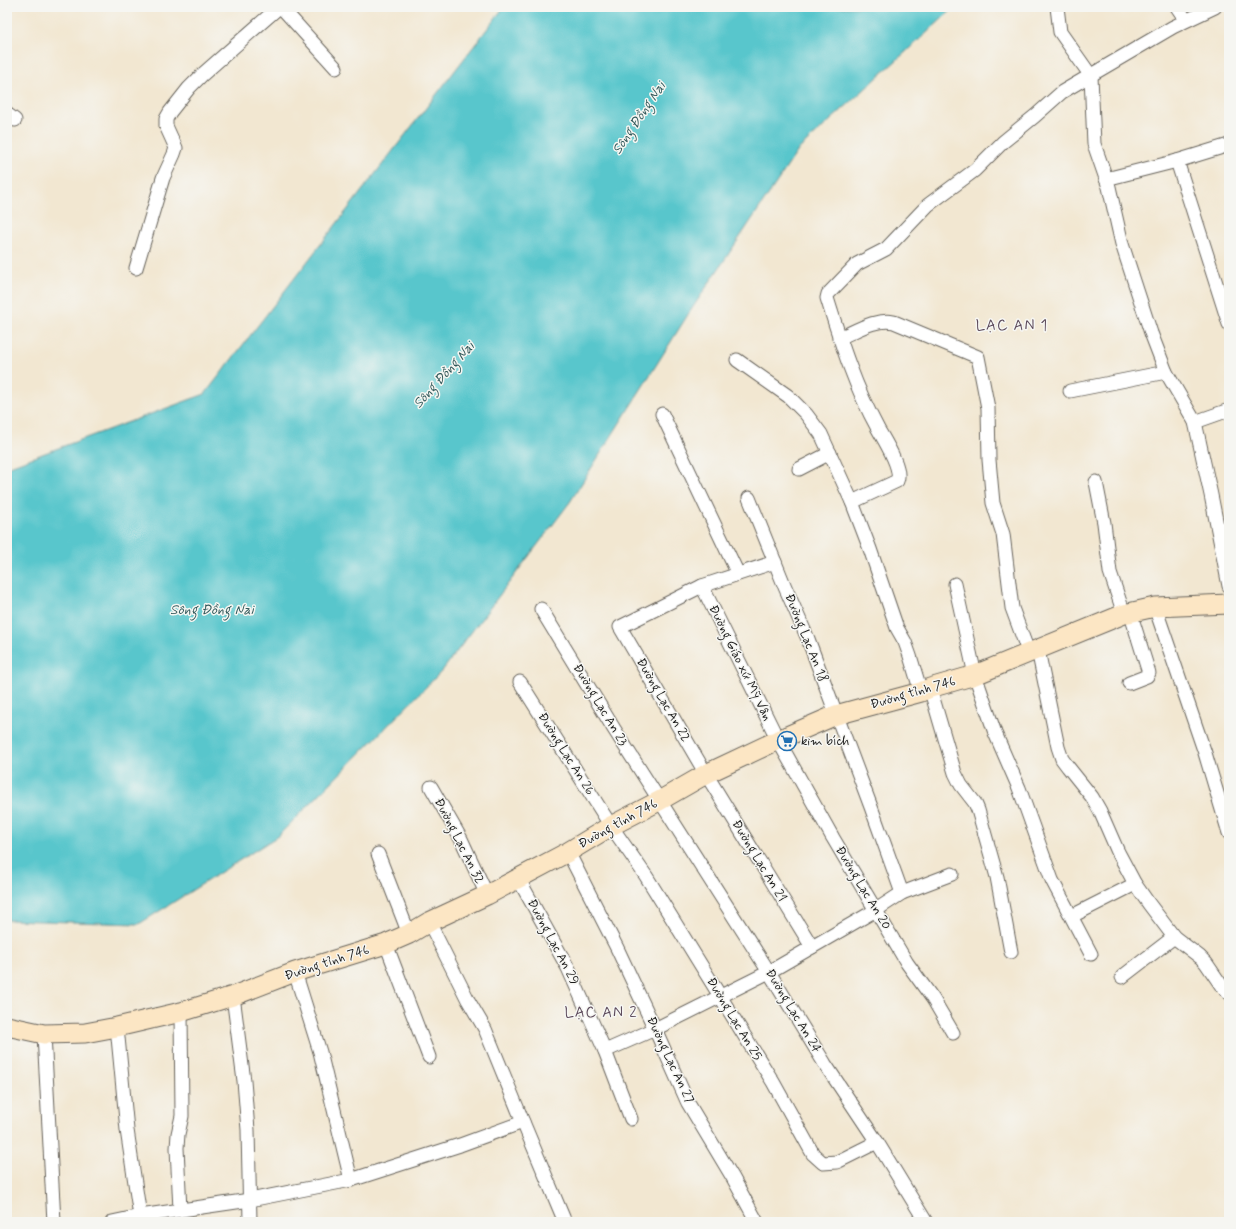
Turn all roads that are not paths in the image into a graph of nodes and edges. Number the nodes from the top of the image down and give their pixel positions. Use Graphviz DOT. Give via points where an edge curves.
graph roads {
  1 [pos="280,7"];
  2 [pos="1057,7"];
  3 [pos="1177,7"];
  4 [pos="1215,7"];
  5 [pos="1186,20"];
  6 [pos="336,68"];
  7 [pos="1091,76"];
  8 [pos="1229,145"];
  9 [pos="1177,161"];
  10 [pos="1106,179"];
  11 [pos="136,268"];
  12 [pos="1229,324"];
  13 [pos="839,338"];
  14 [pos="737,360"];
  15 [pos="1166,372"];
  16 [pos="1070,391"];
  17 [pos="1229,410"];
  18 [pos="662,414"];
  19 [pos="1195,422"];
  20 [pos="830,453"];
  21 [pos="799,469"];
  22 [pos="1096,482"];
  23 [pos="749,498"];
  24 [pos="852,502"];
  25 [pos="775,562"];
  26 [pos="738,574"];
  27 [pos="955,584"];
  28 [pos="702,586"];
  29 [pos="1229,586"];
  30 [pos="1229,604"];
  31 [pos="1155,606"];
  32 [pos="541,609"];
  33 [pos="1127,613"];
  34 [pos="1033,652"];
  35 [pos="975,675"];
  36 [pos="520,682"];
  37 [pos="1129,683"];
  38 [pos="926,690"];
  39 [pos="836,714"];
  40 [pos="778,740"];
  41 [pos="706,774"];
  42 [pos="431,787"];
  43 [pos="660,801"];
  44 [pos="611,826"];
  45 [pos="1229,832"];
  46 [pos="568,852"];
  47 [pos="378,854"];
  48 [pos="952,874"];
  49 [pos="518,878"];
  50 [pos="1135,884"];
  51 [pos="902,893"];
  52 [pos="487,895"];
  53 [pos="876,910"];
  54 [pos="1072,916"];
  55 [pos="429,922"];
  56 [pos="409,934"];
  57 [pos="1174,937"];
  58 [pos="386,944"];
  59 [pos="812,947"];
  60 [pos="1011,952"];
  61 [pos="1091,954"];
  62 [pos="295,972"];
  63 [pos="769,972"];
  64 [pos="1122,977"];
  65 [pos="1229,993"];
  66 [pos="233,996"];
  67 [pos="720,996"];
  68 [pos="181,1012"];
  69 [pos="7,1026"];
  70 [pos="117,1027"];
  71 [pos="655,1029"];
  72 [pos="953,1033"];
  73 [pos="44,1034"];
  74 [pos="605,1051"];
  75 [pos="429,1057"];
  76 [pos="631,1119"];
  77 [pos="523,1122"];
  78 [pos="877,1142"];
  79 [pos="351,1180"];
  80 [pos="250,1200"];
  81 [pos="180,1210"];
  82 [pos="140,1216"];
  83 [pos="54,1222"];
  84 [pos="112,1222"];
  85 [pos="250,1222"];
  86 [pos="566,1222"];
  87 [pos="757,1222"];
  88 [pos="926,1222"];
  1 -- 6 [label="street"];
  1 -- 11 [label="street" via="203,74 166,119 166,126 176,148 163,178"];
  2 -- 7 [label="street" via="1060,32"];
  3 -- 5 [label="street"];
  4 -- 5 [label="street"];
  5 -- 7 [label="street"];
  7 -- 10 [label="street" via="1094,144"];
  7 -- 13 [label="street" via="1062,92 974,170 928,205 886,249 857,264 826,296"];
  8 -- 9 [label="street"];
  9 -- 10 [label="street"];
  9 -- 12 [label="street"];
  10 -- 15 [label="street" via="1122,244"];
  13 -- 24 [label="street" via="859,391 892,455 899,477 897,481"];
  13 -- 34 [label="street" via="875,323 887,321 978,357 988,408 992,503 1003,534 1012,608"];
  14 -- 20 [label="street" via="788,396 806,414 821,434"];
  15 -- 16 [label="street"];
  15 -- 19 [label="street"];
  17 -- 19 [label="street"];
  18 -- 26 [label="street"];
  19 -- 29 [label="street"];
  20 -- 21 [label="street"];
  20 -- 24 [label="street"];
  22 -- 33 [label="street" via="1110,572"];
  23 -- 25 [label="street, Đường Lạc An 18"];
  24 -- 38 [label="street" via="897,628"];
  25 -- 26 [label="street"];
  25 -- 39 [label="street, Đường Lạc An 18"];
  26 -- 28 [label="street"];
  27 -- 35 [label="street"];
  28 -- 40 [label="street, Đường Giáo xứ Mỹ Vân"];
  28 -- 41 [label="street, Đường Lạc An 22" via="620,627"];
  30 -- 31 [label="main road, Đường tỉnh 746"];
  31 -- 33 [label="main road, Đường tỉnh 746"];
  31 -- 45 [label="street"];
  32 -- 43 [label="street, Đường Lạc An 23"];
  33 -- 34 [label="main road, Đường tỉnh 746"];
  33 -- 37 [label="street" via="1149,673"];
  34 -- 35 [label="main road, Đường tỉnh 746"];
  34 -- 50 [label="street" via="1062,759 1092,797"];
  35 -- 38 [label="main road, Đường tỉnh 746"];
  35 -- 54 [label="street" via="994,733 1018,788 1052,880"];
  36 -- 44 [label="street, Đường Lạc An 26"];
  38 -- 39 [label="main road, Đường tỉnh 746"];
  38 -- 60 [label="street" via="955,773 975,803 980,817 997,877"];
  39 -- 40 [label="main road, Đường tỉnh 746"];
  39 -- 51 [label="street, Đường Lạc An 18"];
  40 -- 41 [label="main road, Đường tỉnh 746"];
  40 -- 53 [label="street, Đường Lạc An 20"];
  41 -- 43 [label="main road, Đường tỉnh 746"];
  41 -- 59 [label="street, Đường Lạc An 21"];
  42 -- 52 [label="street, Đường Lạc An 32" via="461,839"];
  43 -- 44 [label="main road, Đường tỉnh 746"];
  43 -- 63 [label="street, Đường Lạc An 24"];
  44 -- 46 [label="main road, Đường tỉnh 746"];
  44 -- 67 [label="street, Đường Lạc An 25" via="646,876"];
  46 -- 49 [label="main road, Đường tỉnh 746"];
  46 -- 71 [label="street, Đường Lạc An 27"];
  47 -- 56 [label="street"];
  48 -- 51 [label="street"];
  49 -- 52 [label="main road, Đường tỉnh 746"];
  49 -- 74 [label="street, Đường Lạc An 29" via="568,968"];
  50 -- 54 [label="street"];
  50 -- 57 [label="street"];
  51 -- 53 [label="street"];
  52 -- 55 [label="main road, Đường tỉnh 746"];
  53 -- 59 [label="street"];
  53 -- 72 [label="street, Đường Lạc An 20"];
  54 -- 61 [label="street"];
  55 -- 56 [label="main road, Đường tỉnh 746"];
  55 -- 77 [label="street" via="485,1029"];
  56 -- 58 [label="main road, Đường tỉnh 746"];
  57 -- 64 [label="street"];
  57 -- 65 [label="street" via="1206,962"];
  58 -- 62 [label="main road, Đường tỉnh 746"];
  58 -- 75 [label="street"];
  59 -- 63 [label="street"];
  62 -- 66 [label="main road, Đường tỉnh 746"];
  62 -- 79 [label="street" via="320,1052"];
  63 -- 67 [label="street"];
  63 -- 78 [label="street, Đường Lạc An 24" via="825,1064"];
  66 -- 68 [label="main road, Đường tỉnh 746"];
  66 -- 80 [label="street" via="248,1130"];
  67 -- 71 [label="street"];
  67 -- 78 [label="street, Đường Lạc An 25" via="773,1082 813,1154 823,1163 837,1162"];
  68 -- 70 [label="main road, Đường tỉnh 746"];
  68 -- 81 [label="street" via="182,1116 177,1148"];
  69 -- 73 [label="main road, Đường tỉnh 746"];
  70 -- 73 [label="main road, Đường tỉnh 746" via="85,1033"];
  70 -- 82 [label="street" via="127,1130"];
  71 -- 74 [label="street"];
  71 -- 87 [label="street, Đường Lạc An 27" via="688,1102"];
  73 -- 83 [label="street"];
  74 -- 76 [label="street, Đường Lạc An 29"];
  77 -- 79 [label="street"];
  77 -- 86 [label="street"];
  78 -- 88 [label="street, Đường Lạc An 24"];
  79 -- 80 [label="street"];
  80 -- 81 [label="street"];
  80 -- 85 [label="street"];
  81 -- 82 [label="street"];
  82 -- 84 [label="street"];
}
